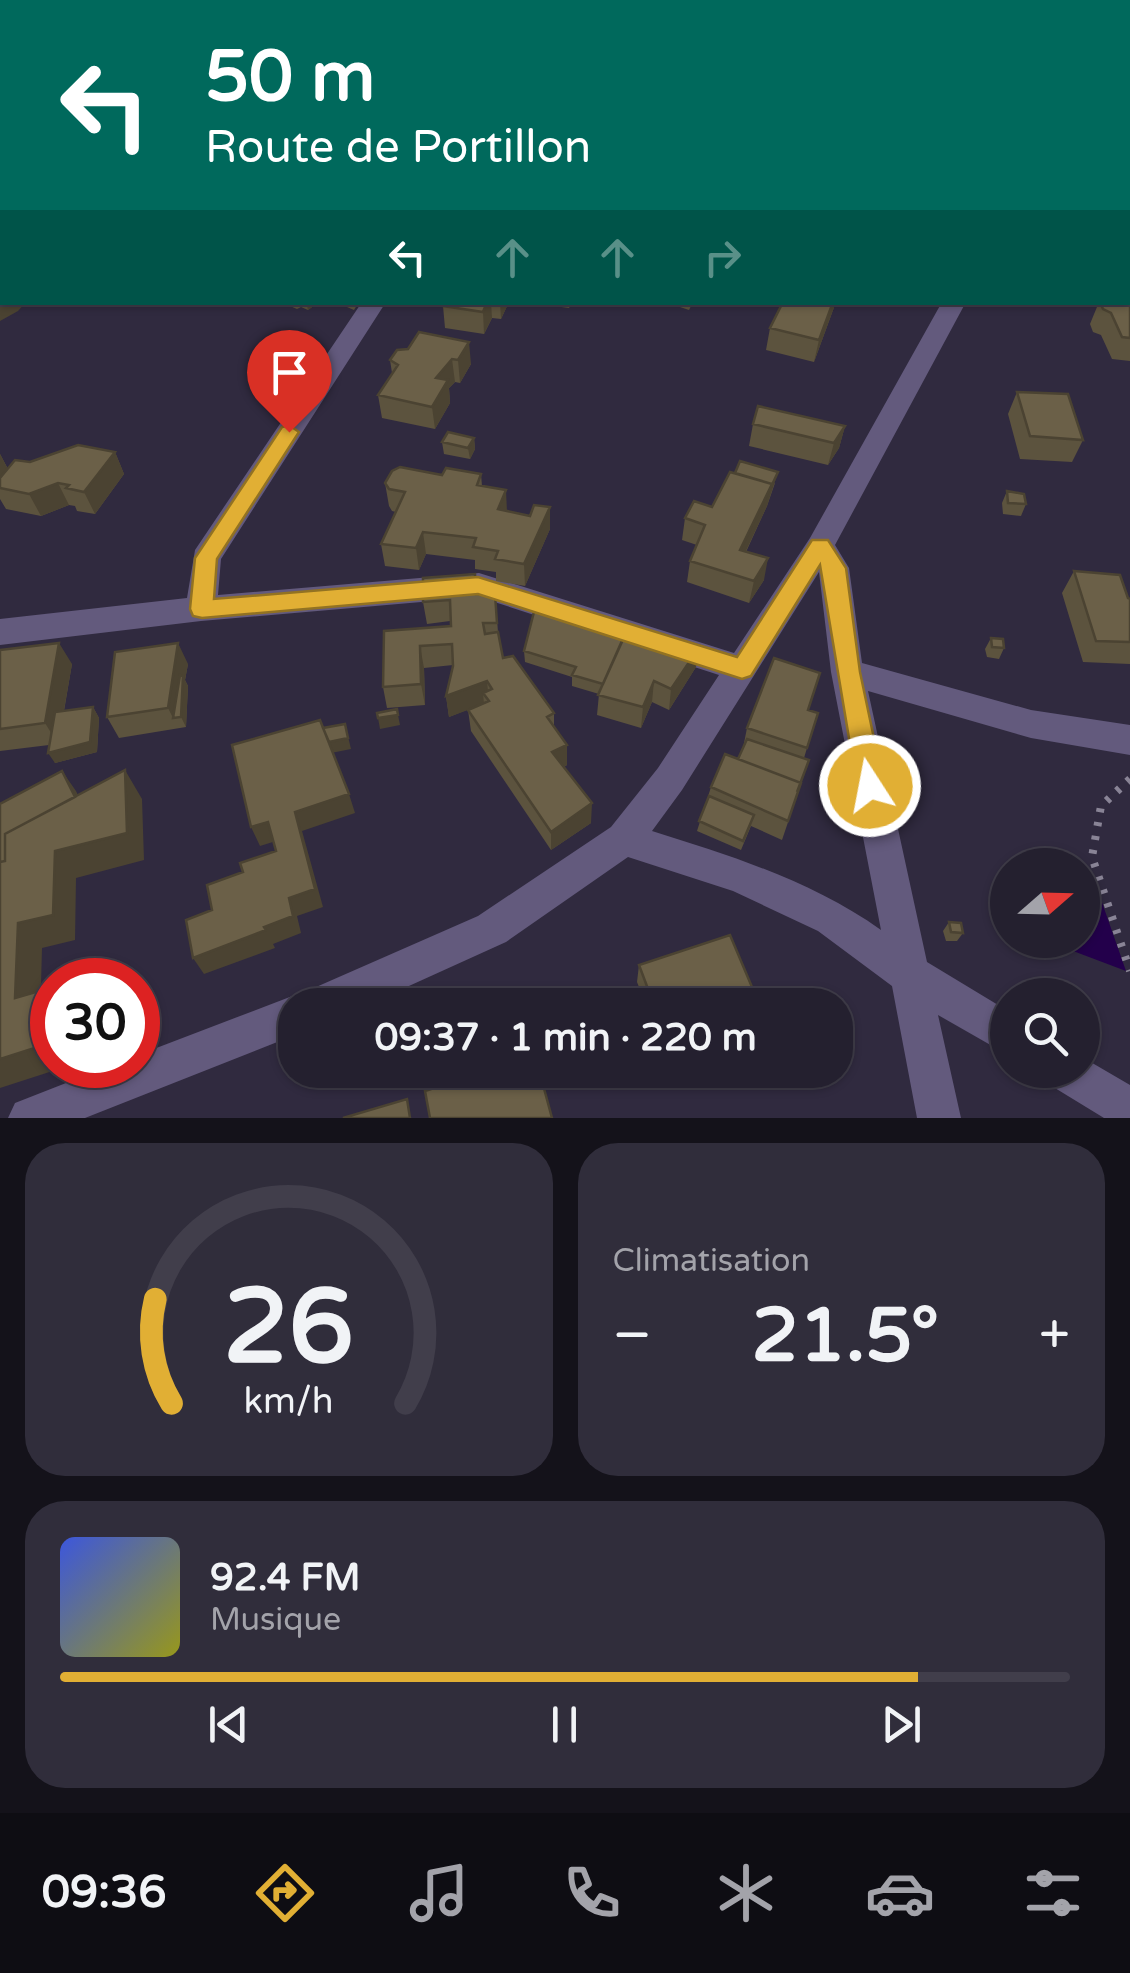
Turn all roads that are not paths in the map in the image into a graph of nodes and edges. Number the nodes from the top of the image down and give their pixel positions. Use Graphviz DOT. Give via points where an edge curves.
graph roads {
  1 [pos="372,305"];
  2 [pos="952,305"];
  3 [pos="820,546"];
  4 [pos="202,609"];
  5 [pos="0,632"];
  6 [pos="742,668"];
  7 [pos="848,672"];
  8 [pos="1130,740"];
  9 [pos="624,839"];
  10 [pos="909,974"];
  11 [pos="358,988"];
  12 [pos="278,1022"];
  13 [pos="990,1024"];
  14 [pos="1095,1088"];
  15 [pos="1130,1110"];
  16 [pos="30,1118"];
  17 [pos="939,1118"];
  1 -- 4 [label="street" via="206,558"];
  2 -- 3 [label="street"];
  3 -- 6 [label="street"];
  3 -- 7 [label="street" via="834,568"];
  4 -- 5 [label="street"];
  4 -- 6 [label="street" via="478,586"];
  6 -- 9 [label="street"];
  7 -- 8 [label="street" via="1031,724"];
  7 -- 10 [label="street"];
  9 -- 10 [label="street" via="740,876 832,918"];
  9 -- 11 [label="street" via="492,929"];
  10 -- 13 [label="street"];
  10 -- 17 [label="street"];
  12 -- 16 [label="street"];
  14 -- 15 [label="street"];
}
